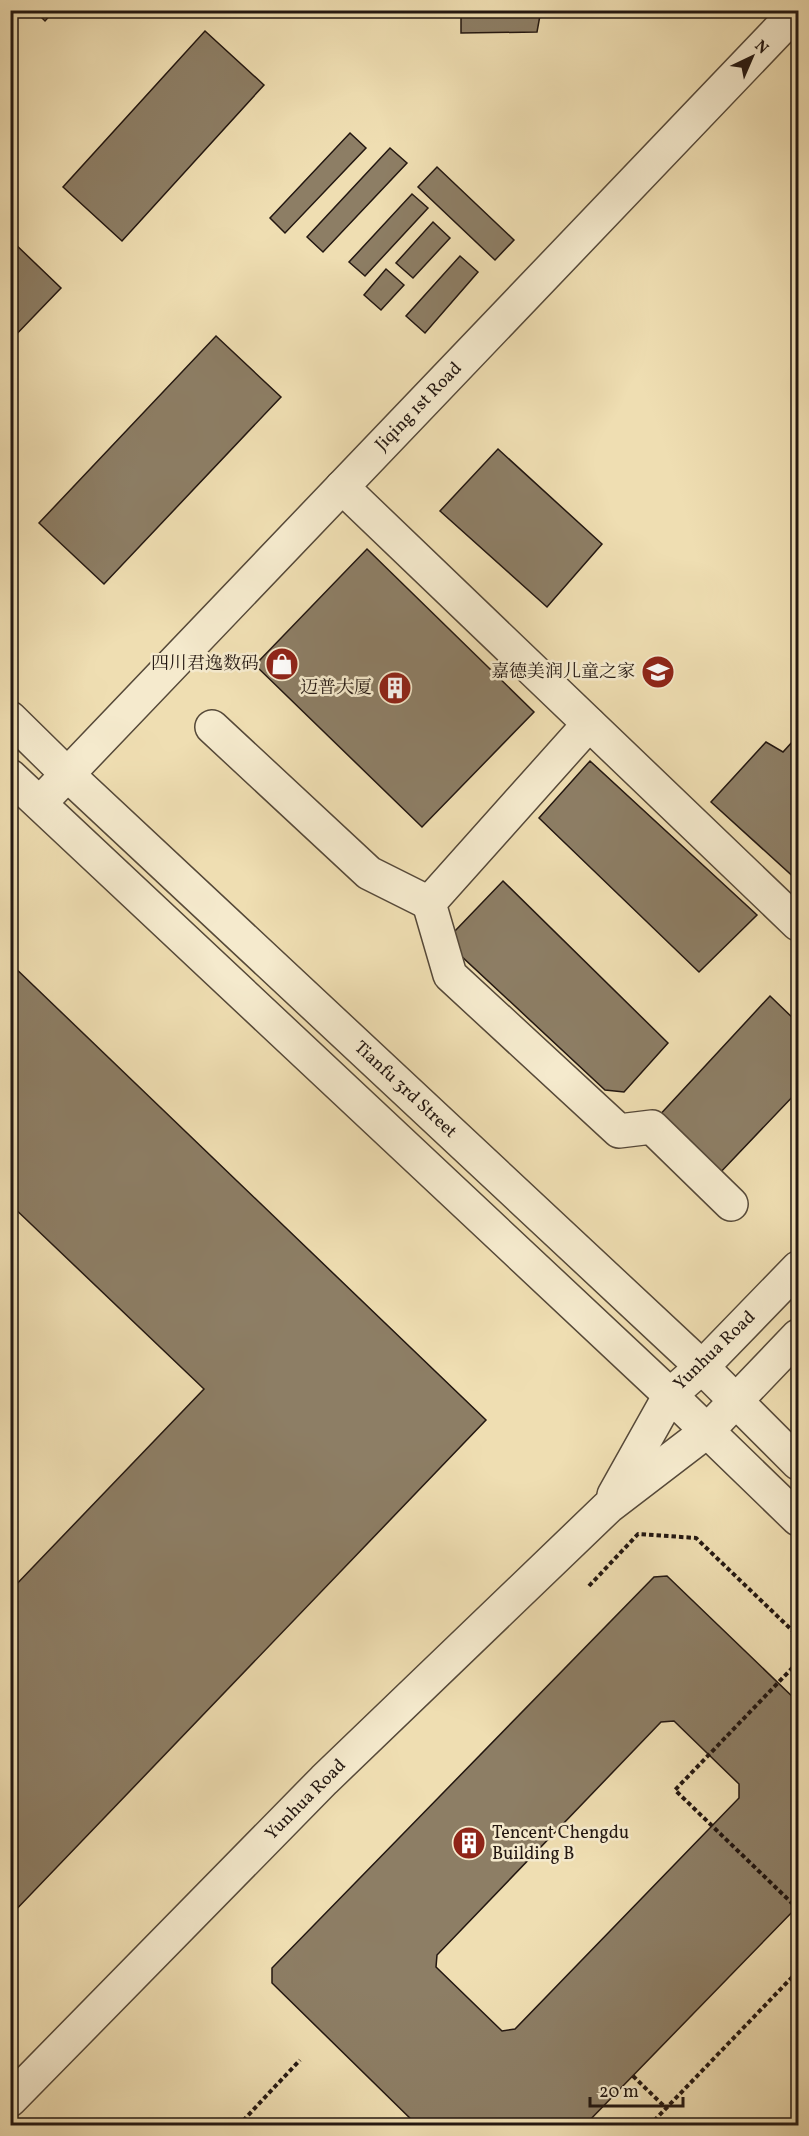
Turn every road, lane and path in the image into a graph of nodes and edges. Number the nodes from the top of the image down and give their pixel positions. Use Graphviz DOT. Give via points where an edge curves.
graph roads {
  1 [pos="798,10"];
  2 [pos="342,487"];
  3 [pos="10,718"];
  4 [pos="589,724"];
  5 [pos="212,728"];
  6 [pos="67,774"];
  7 [pos="10,776"];
  8 [pos="40,803"];
  9 [pos="429,903"];
  10 [pos="798,924"];
  11 [pos="731,1204"];
  12 [pos="798,1268"];
  13 [pos="798,1336"];
  14 [pos="702,1367"];
  15 [pos="670,1395"];
  16 [pos="734,1402"];
  17 [pos="706,1432"];
  18 [pos="798,1463"];
  19 [pos="608,1507"];
  20 [pos="798,1519"];
  21 [pos="589,1586"];
  22 [pos="798,1636"];
  23 [pos="798,1662"];
  24 [pos="798,1909"];
  25 [pos="798,1971"];
  26 [pos="300,2060"];
  27 [pos="633,2076"];
  28 [pos="10,2100"];
  29 [pos="666,2108"];
  30 [pos="238,2126"];
  31 [pos="649,2126"];
  1 -- 2 [label="street, Jiqing 1st Road"];
  2 -- 4 [label="street"];
  2 -- 6 [label="street, Jiqing 1st Road"];
  3 -- 6 [label="street, Tianfu 3rd Street"];
  4 -- 9 [label="street"];
  4 -- 10 [label="street"];
  5 -- 9 [label="street" via="369,873"];
  6 -- 8 [label="street, Jiqing 1st Road"];
  6 -- 14 [label="street, Tianfu 3rd Street"];
  7 -- 8 [label="street"];
  8 -- 15 [label="street"];
  9 -- 11 [label="street" via="450,975 620,1131 652,1127"];
  12 -- 14 [label="street, Yunhua Road"];
  13 -- 16 [label="street, Yunhua Road"];
  14 -- 15 [label="street, Yunhua Road"];
  14 -- 16 [label="street, Tianfu 3rd Street"];
  15 -- 17 [label="street"];
  15 -- 19 [label="street, Yunhua Road"];
  16 -- 17 [label="street, Yunhua Road"];
  16 -- 18 [label="street, Tianfu 3rd Street"];
  17 -- 19 [label="street, Yunhua Road"];
  17 -- 20 [label="street"];
  19 -- 28 [label="street, Yunhua Road" via="324,1780"];
  21 -- 22 [label="path" via="638,1534 696,1538"];
  23 -- 24 [label="path" via="675,1790"];
  25 -- 29 [label="path"];
  26 -- 30 [label="path"];
  27 -- 29 [label="path"];
  29 -- 31 [label="path"];
}
